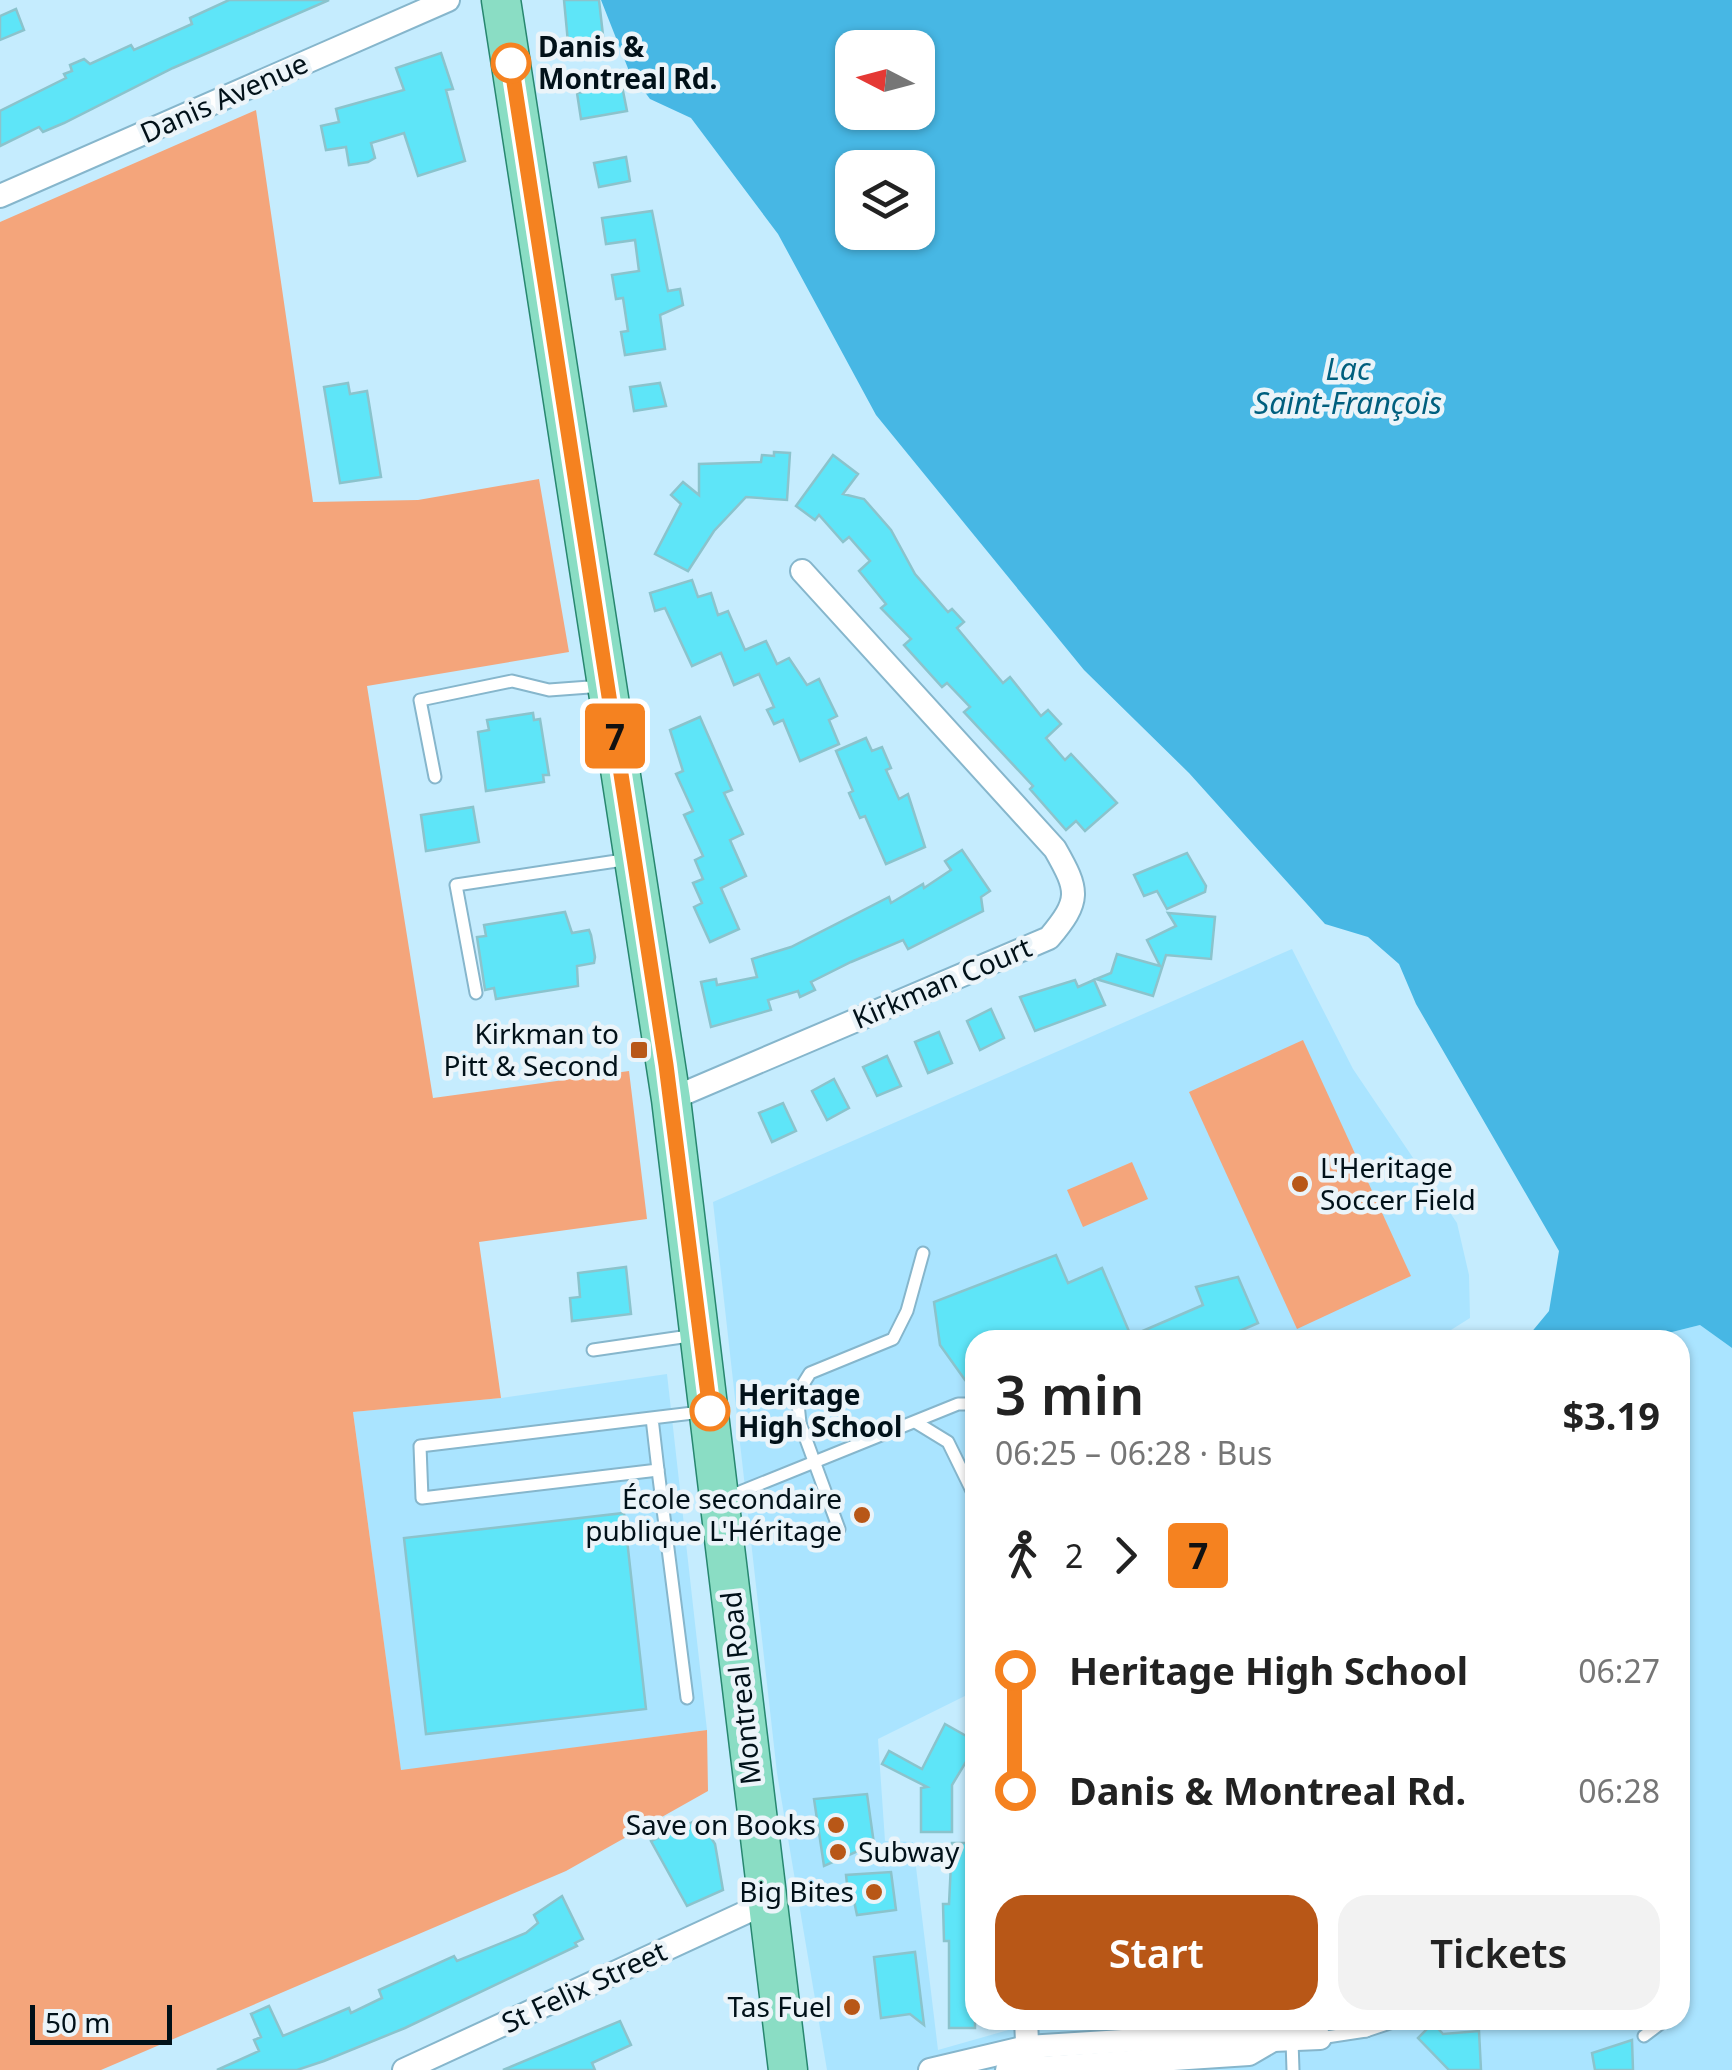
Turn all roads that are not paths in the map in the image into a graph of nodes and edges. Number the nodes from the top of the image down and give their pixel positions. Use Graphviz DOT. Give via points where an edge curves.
graph roads {
  1 [pos="448,0"];
  2 [pos="501,0"];
  3 [pos="0,196"];
  4 [pos="802,570"];
  5 [pos="607,686"];
  6 [pos="434,777"];
  7 [pos="634,859"];
  8 [pos="476,993"];
  9 [pos="670,1099"];
  10 [pos="924,1253"];
  11 [pos="700,1334"];
  12 [pos="593,1350"];
  13 [pos="965,1404"];
  14 [pos="710,1411"];
  15 [pos="652,1418"];
  16 [pos="917,1423"];
  17 [pos="814,1464"];
  18 [pos="658,1470"];
  19 [pos="965,1479"];
  20 [pos="720,1500"];
  21 [pos="839,1528"];
  22 [pos="687,1698"];
  23 [pos="764,1904"];
  24 [pos="1025,2030"];
  25 [pos="1317,2030"];
  26 [pos="1652,2030"];
  27 [pos="1644,2036"];
  28 [pos="1282,2040"];
  29 [pos="1020,2061"];
  30 [pos="404,2070"];
  31 [pos="788,2070"];
  32 [pos="930,2070"];
  33 [pos="1292,2070"];
  1 -- 3 [label="street, Danis Avenue"];
  2 -- 5 [label="main road, Montreal Road"];
  4 -- 9 [label="street, Kirkman Court" via="1056,849 1075,882 1072,911 1048,938"];
  5 -- 6 [label="lane" via="549,690 512,682 420,700"];
  5 -- 7 [label="main road, Montreal Road"];
  7 -- 8 [label="lane" via="456,886"];
  7 -- 9 [label="main road, Montreal Road"];
  9 -- 11 [label="main road, Montreal Road"];
  10 -- 17 [label="lane" via="894,1339 802,1380 796,1408"];
  11 -- 12 [label="lane"];
  11 -- 14 [label="main road, Montreal Road"];
  13 -- 16 [label="lane"];
  14 -- 15 [label="lane"];
  14 -- 20 [label="main road, Montreal Road"];
  15 -- 18 [label="lane"];
  15 -- 18 [label="lane" via="420,1446 422,1498"];
  16 -- 17 [label="lane"];
  16 -- 19 [label="lane" via="948,1442"];
  17 -- 20 [label="lane"];
  17 -- 21 [label="lane"];
  18 -- 22 [label="lane"];
  20 -- 23 [label="main road, Montreal Road"];
  23 -- 30 [label="street, St Felix Street"];
  23 -- 31 [label="main road, Montreal Road"];
  24 -- 29 [label="street"];
  25 -- 28 [label="street"];
  26 -- 27 [label="lane"];
  28 -- 29 [label="street" via="1250,2033"];
  28 -- 33 [label="lane"];
  29 -- 32 [label="street"];
}
